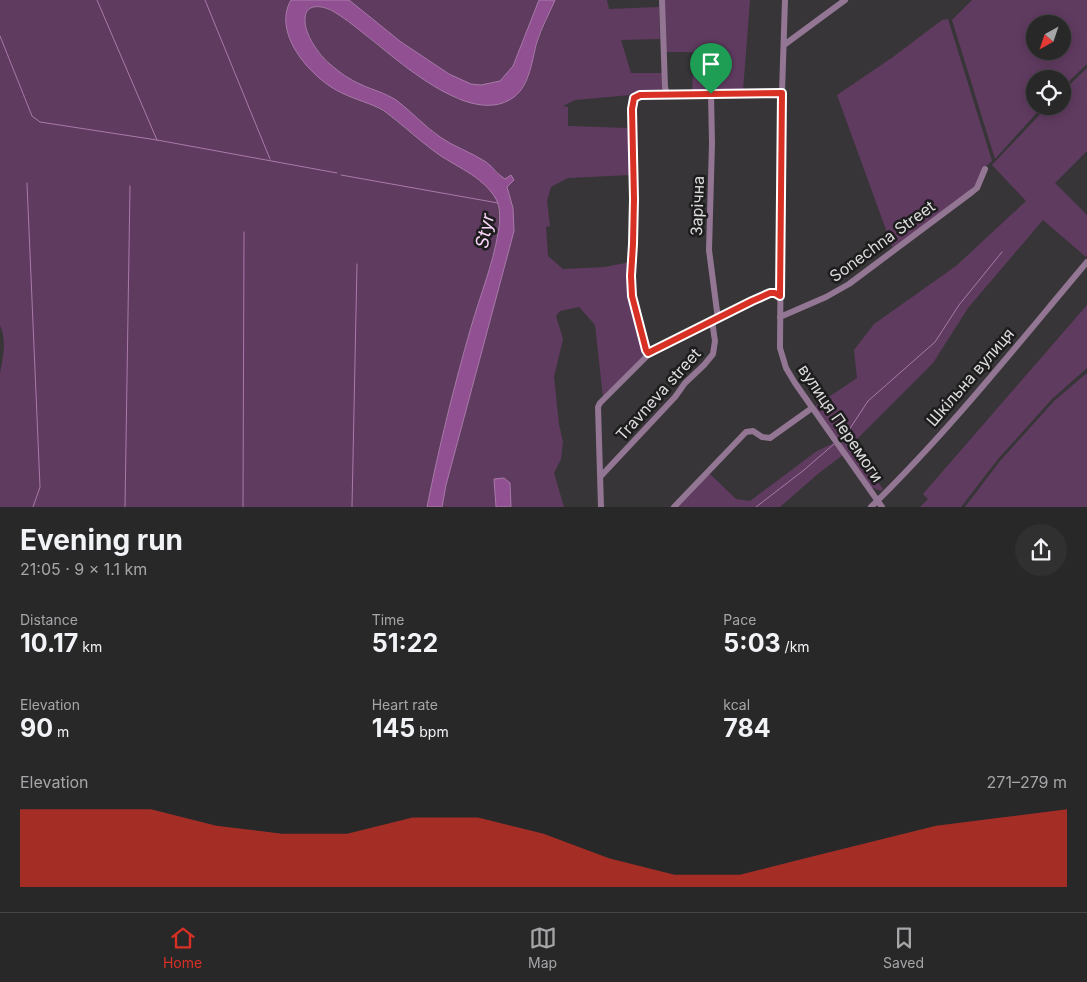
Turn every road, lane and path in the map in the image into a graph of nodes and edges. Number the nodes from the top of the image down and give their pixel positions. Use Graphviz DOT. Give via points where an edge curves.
graph roads {
  1 [pos="662,0"];
  2 [pos="785,0"];
  3 [pos="845,0"];
  4 [pos="784,46"];
  5 [pos="782,93"];
  6 [pos="667,94"];
  7 [pos="711,94"];
  8 [pos="985,169"];
  9 [pos="1087,262"];
  10 [pos="780,296"];
  11 [pos="780,317"];
  12 [pos="715,320"];
  13 [pos="649,354"];
  14 [pos="812,408"];
  15 [pos="601,476"];
  16 [pos="878,500"];
  17 [pos="600,507"];
  18 [pos="674,507"];
  19 [pos="871,507"];
  20 [pos="882,507"];
  1 -- 6 [label="street"];
  2 -- 4 [label="street, вулиця Перемоги"];
  3 -- 4 [label="street"];
  4 -- 5 [label="street, вулиця Перемоги"];
  5 -- 7 [label="street"];
  5 -- 10 [label="street, вулиця Перемоги"];
  6 -- 7 [label="street"];
  6 -- 13 [label="street" via="640,95 632,101 632,296"];
  7 -- 12 [label="street, Зарічна" via="709,250"];
  8 -- 11 [label="street, Sonechna Street" via="977,188 849,284 826,298"];
  9 -- 16 [label="street, Шкільна вулиця" via="968,402"];
  10 -- 11 [label="street, вулиця Перемоги"];
  10 -- 12 [label="street" via="770,293"];
  11 -- 14 [label="street, вулиця Перемоги" via="782,356 794,383"];
  12 -- 13 [label="street"];
  12 -- 15 [label="street, Travneva street" via="715,348 709,359"];
  13 -- 15 [label="street" via="598,407"];
  14 -- 16 [label="street, вулиця Перемоги"];
  14 -- 18 [label="street" via="770,438 762,437 753,430 746,432"];
  15 -- 17 [label="street"];
  16 -- 19 [label="street, Шкільна вулиця"];
  16 -- 20 [label="street, вулиця Перемоги"];
}
